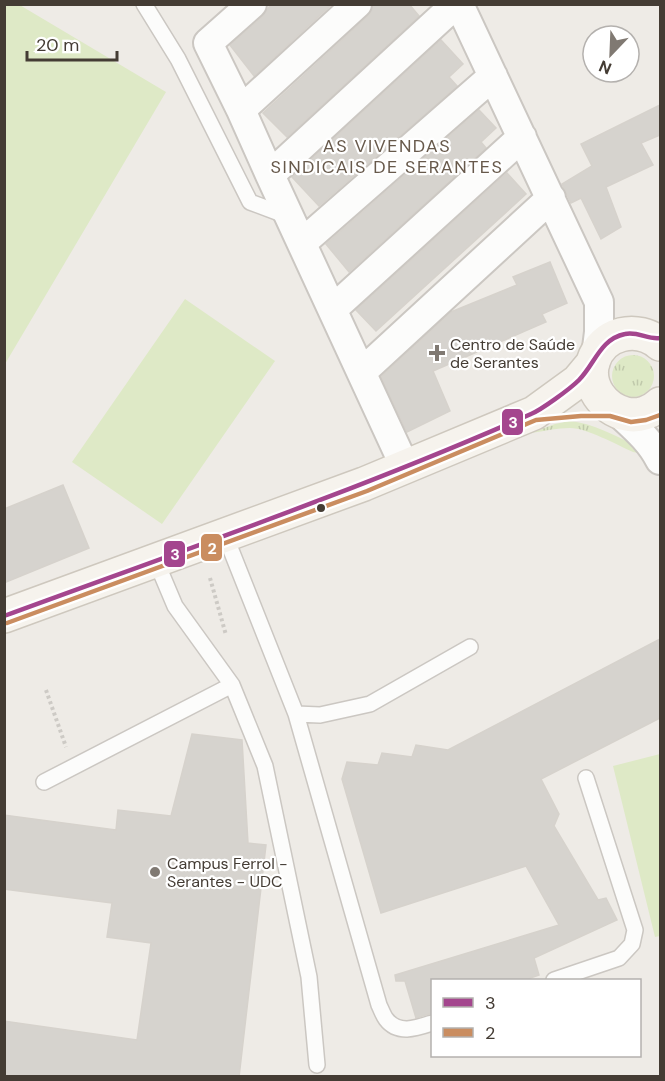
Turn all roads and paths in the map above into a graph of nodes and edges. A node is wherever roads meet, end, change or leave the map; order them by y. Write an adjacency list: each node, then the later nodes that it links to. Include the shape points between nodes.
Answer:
1 (144, 4): 10 (lane, via 178,59 250,202)
2 (252, 4): 6 (street, via 208,43)
3 (357, 4): 6 (street)
4 (458, 4): 5 (street); 8 (street)
5 (493, 76): 7 (street); 11 (street)
6 (241, 110): 8 (street)
7 (522, 137): 9 (street); 13 (street)
8 (270, 175): 10 (street)
9 (551, 198): 12 (street); 16 (street)
10 (290, 217): 11 (street)
11 (302, 243): 13 (street)
12 (599, 302): 14 (street, via 621,321); 15 (street, via 600,332)
13 (333, 309): 16 (street)
14 (654, 339): 15 (main road, via 627,333 614,337)
15 (594, 359): 18 (main road, via 592,382 597,395); 19 (main road, via 578,381)
16 (362, 372): 21 (street)
17 (660, 404): 18 (main road, via 644,413)
18 (615, 411): 19 (main road); 20 (street, via 642,434)
19 (534, 412): 21 (main road)
20 (660, 460)
21 (405, 467): 22 (main road)
22 (225, 535): 23 (main road); 28 (lane)
23 (156, 561): 24 (main road); 26 (lane, via 175,606)
24 (4, 616)
25 (470, 647): 28 (lane, via 370,704 321,715)
26 (232, 685): 29 (lane); 34 (lane, via 265,765 309,977)
27 (46, 690): 29 (path)
28 (296, 714): 33 (lane, via 379,1005 386,1020 395,1027 411,1030)
29 (73, 767): 31 (lane)
30 (586, 778): 32 (lane, via 635,930 632,944 619,958)
31 (45, 782)
32 (560, 979)
33 (431, 1023)
34 (317, 1065)

